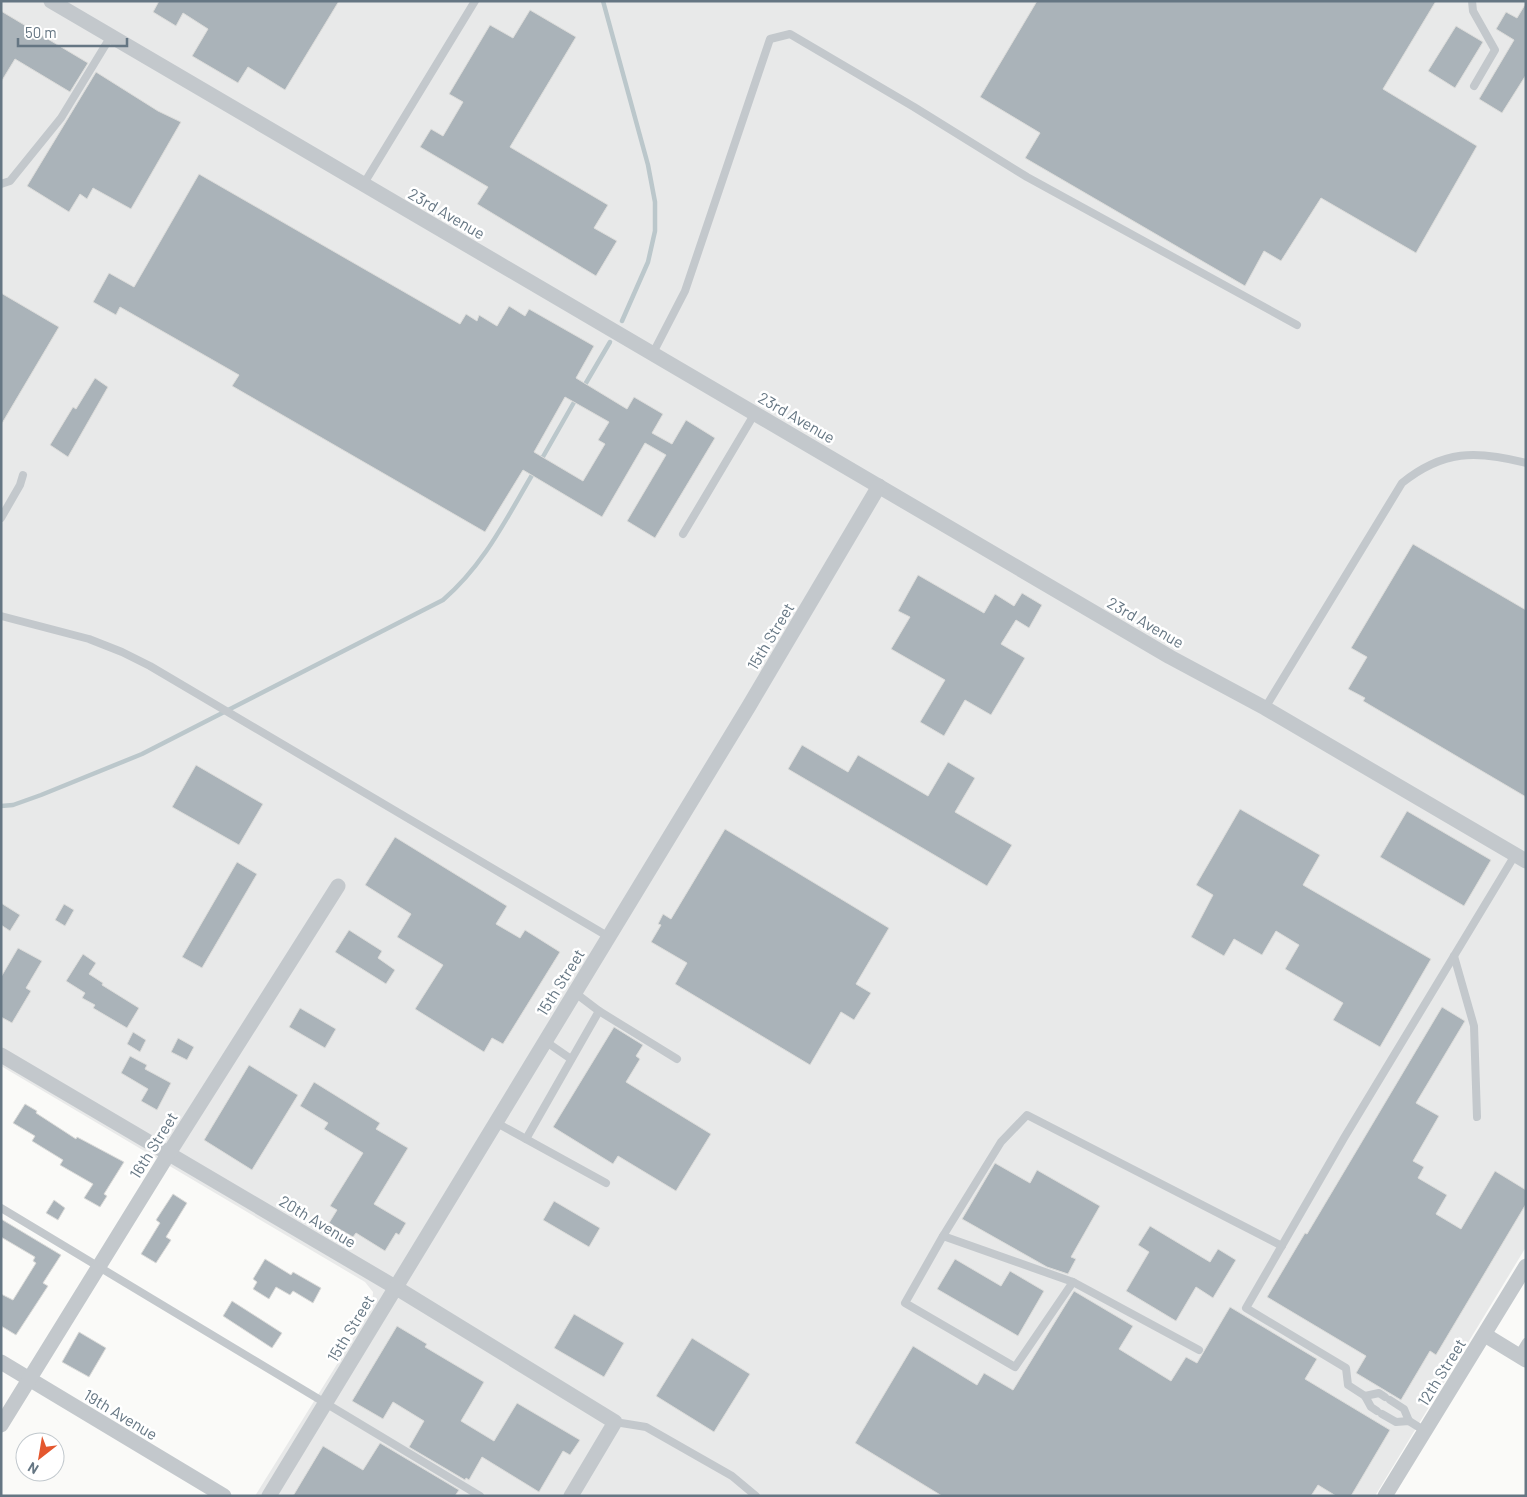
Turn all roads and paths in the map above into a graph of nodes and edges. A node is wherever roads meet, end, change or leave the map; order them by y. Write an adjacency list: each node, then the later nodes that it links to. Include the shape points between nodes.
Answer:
1 (51, 1): 4 (street, 23rd Avenue)
2 (475, 1): 7 (lane)
3 (1472, 1): 5 (lane, via 1473,11 1495,50)
4 (110, 36): 6 (lane, via 61,118 10,181); 7 (street, 23rd Avenue)
5 (1474, 86)
6 (1, 184)
7 (363, 186): 9 (street, 23rd Avenue)
8 (1297, 325): 9 (lane, via 1027,177 790,34 770,40 685,291)
9 (653, 353): 10 (street, 23rd Avenue)
10 (754, 412): 13 (street, 23rd Avenue); 15 (lane)
11 (1526, 463): 17 (lane, via 1487,455 1450,456 1430,464 1402,484)
12 (22, 475): 14 (lane, via 20,485)
13 (879, 486): 17 (street, 23rd Avenue, via 1170,657); 20 (street, 15th Street)
14 (1, 518)
15 (683, 534)
16 (1, 616): 20 (lane, via 105,645 150,666)
17 (1265, 708): 18 (street, 23rd Avenue)
18 (1520, 858): 21 (lane)
19 (338, 886): 31 (street, 16th Street)
20 (609, 937): 22 (street, 15th Street)
21 (1454, 956): 28 (lane, via 1474,1026); 35 (lane)
22 (574, 992): 23 (lane); 24 (street, 15th Street)
23 (599, 1012): 26 (lane); 27 (lane)
24 (545, 1040): 26 (lane); 29 (street, 15th Street)
25 (1, 1055): 31 (street, 20th Avenue)
26 (571, 1059): 30 (lane)
27 (677, 1059)
28 (1477, 1117)
29 (495, 1122): 30 (lane); 39 (street, 15th Street)
30 (526, 1139): 32 (lane)
31 (169, 1153): 36 (street, 16th Street); 39 (street, 20th Avenue)
32 (606, 1183)
33 (1, 1208): 36 (lane)
34 (943, 1236): 35 (lane, via 1001,1142 1027,1115); 38 (lane); 38 (lane, via 905,1303 1014,1367)
35 (1282, 1246): 45 (lane, via 1246,1308 1346,1368 1348,1385)
36 (99, 1266): 44 (street, 16th Street); 46 (lane)
37 (1526, 1266): 40 (street, 12th Street)
38 (1073, 1282): 41 (lane)
39 (395, 1287): 46 (street, 15th Street); 48 (street, 20th Avenue)
40 (1485, 1335): 42 (street); 50 (street, 12th Street)
41 (1199, 1350)
42 (1523, 1352)
43 (1, 1362): 44 (street, 19th Avenue)
44 (31, 1380): 49 (street, 16th Street); 51 (street, 19th Avenue)
45 (1366, 1396): 47 (lane, via 1371,1407 1396,1422); 47 (lane, via 1379,1393 1404,1409)
46 (324, 1404): 52 (street, 15th Street); 53 (lane)
47 (1409, 1421): 50 (lane)
48 (615, 1422): 54 (street); 55 (lane, via 646,1427 732,1476)
49 (1, 1425)
50 (1426, 1431): 56 (street, 12th Street)
51 (224, 1496)
52 (269, 1496)
53 (480, 1496)
54 (571, 1496)
55 (756, 1496)
56 (1385, 1496)

